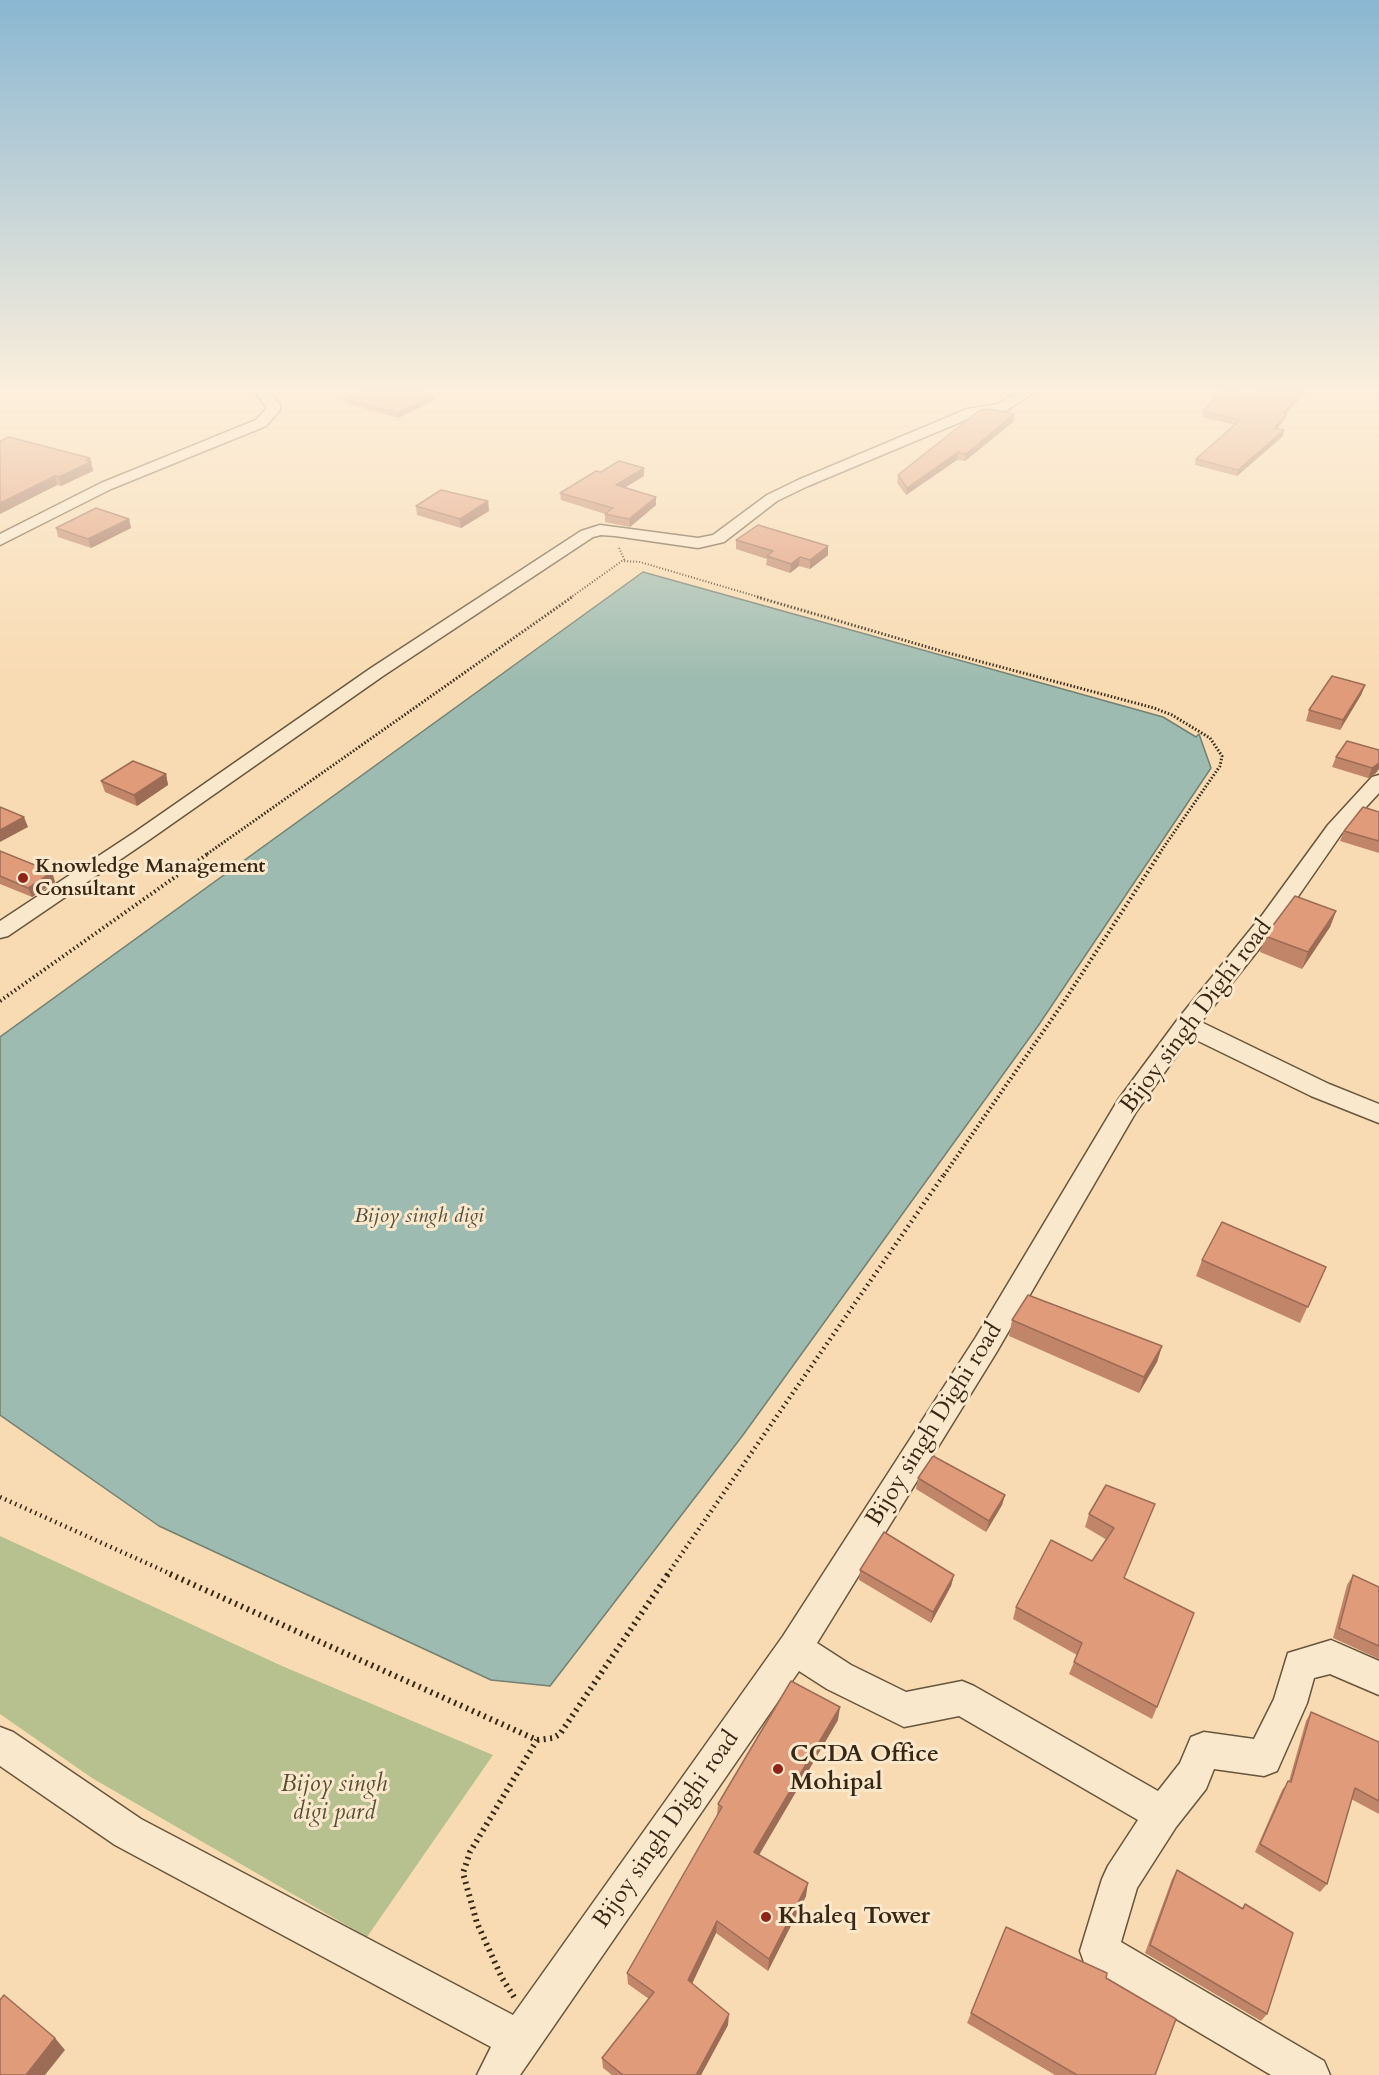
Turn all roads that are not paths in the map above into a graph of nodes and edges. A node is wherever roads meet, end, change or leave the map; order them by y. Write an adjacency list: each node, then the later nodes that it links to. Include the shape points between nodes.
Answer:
1 (100, 489): 3 (street)
2 (791, 489): 5 (street, via 772,498 718,539 698,543 615,531 586,534)
3 (0, 540)
4 (1379, 781): 6 (street, Bijoy singh Dighi road, via 1335,829 1271,919)
5 (0, 931)
6 (1186, 1025): 7 (street); 8 (street, Bijoy singh Dighi road, via 1127,1106 986,1345)
7 (1379, 1114)
8 (795, 1648): 11 (street, via 839,1677 904,1710 962,1698); 12 (street, Bijoy singh Dighi road)
9 (1379, 1678): 11 (street, via 1331,1657 1300,1665 1290,1703 1264,1758 1204,1750 1193,1776)
10 (0, 1745): 12 (street, via 128,1832)
11 (1163, 1814): 14 (street, via 1121,1879 1099,1951)
12 (525, 2032): 13 (street, Bijoy singh Dighi road)
13 (497, 2075)
14 (1310, 2075)

